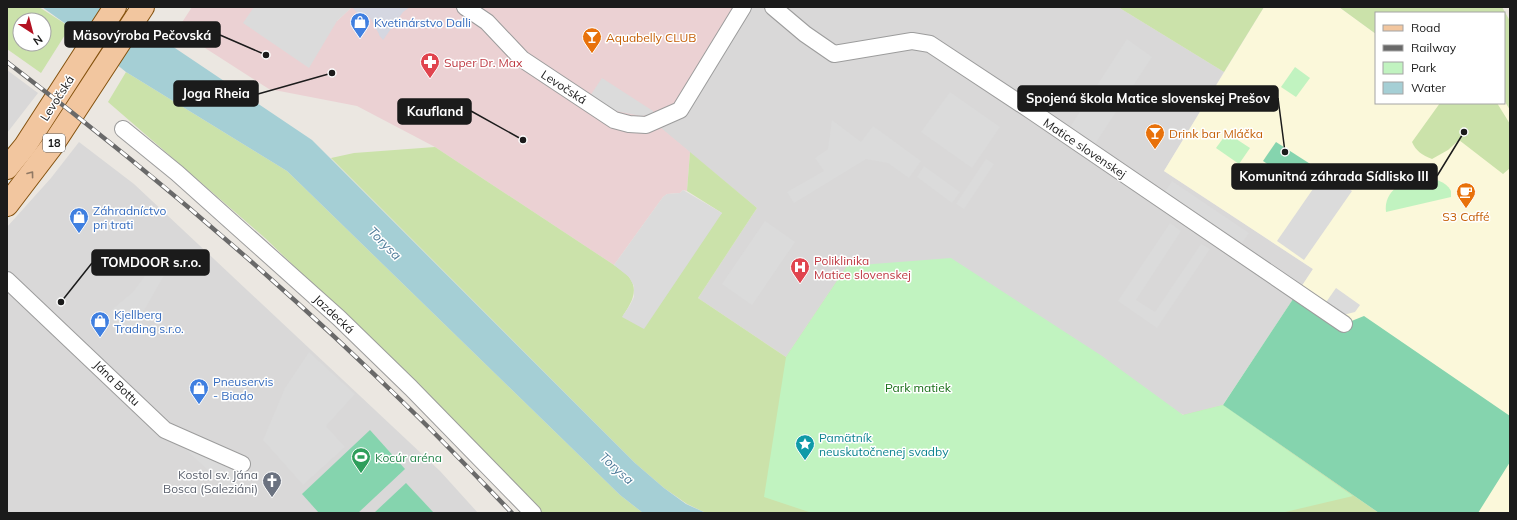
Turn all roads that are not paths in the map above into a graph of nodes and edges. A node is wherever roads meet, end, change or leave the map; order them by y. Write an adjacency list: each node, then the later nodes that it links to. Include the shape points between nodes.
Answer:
1 (115, 7): 7 (main road, Levočská / 18, via 78,67 25,146)
2 (143, 7): 8 (main road, Levočská / 18, one-way to 2, via 52,146)
3 (465, 7): 4 (street, Levočská, via 487,22 522,59 614,120 646,125 680,110)
4 (743, 7)
5 (773, 7): 10 (street, Matice slovenskej, via 834,54 912,41 930,44)
6 (123, 129): 12 (street, Jazdecká, via 339,318)
7 (7, 168)
8 (7, 205)
9 (7, 280): 11 (street, Jána Bottu, via 165,430)
10 (1344, 324)
11 (242, 464)
12 (533, 513)

